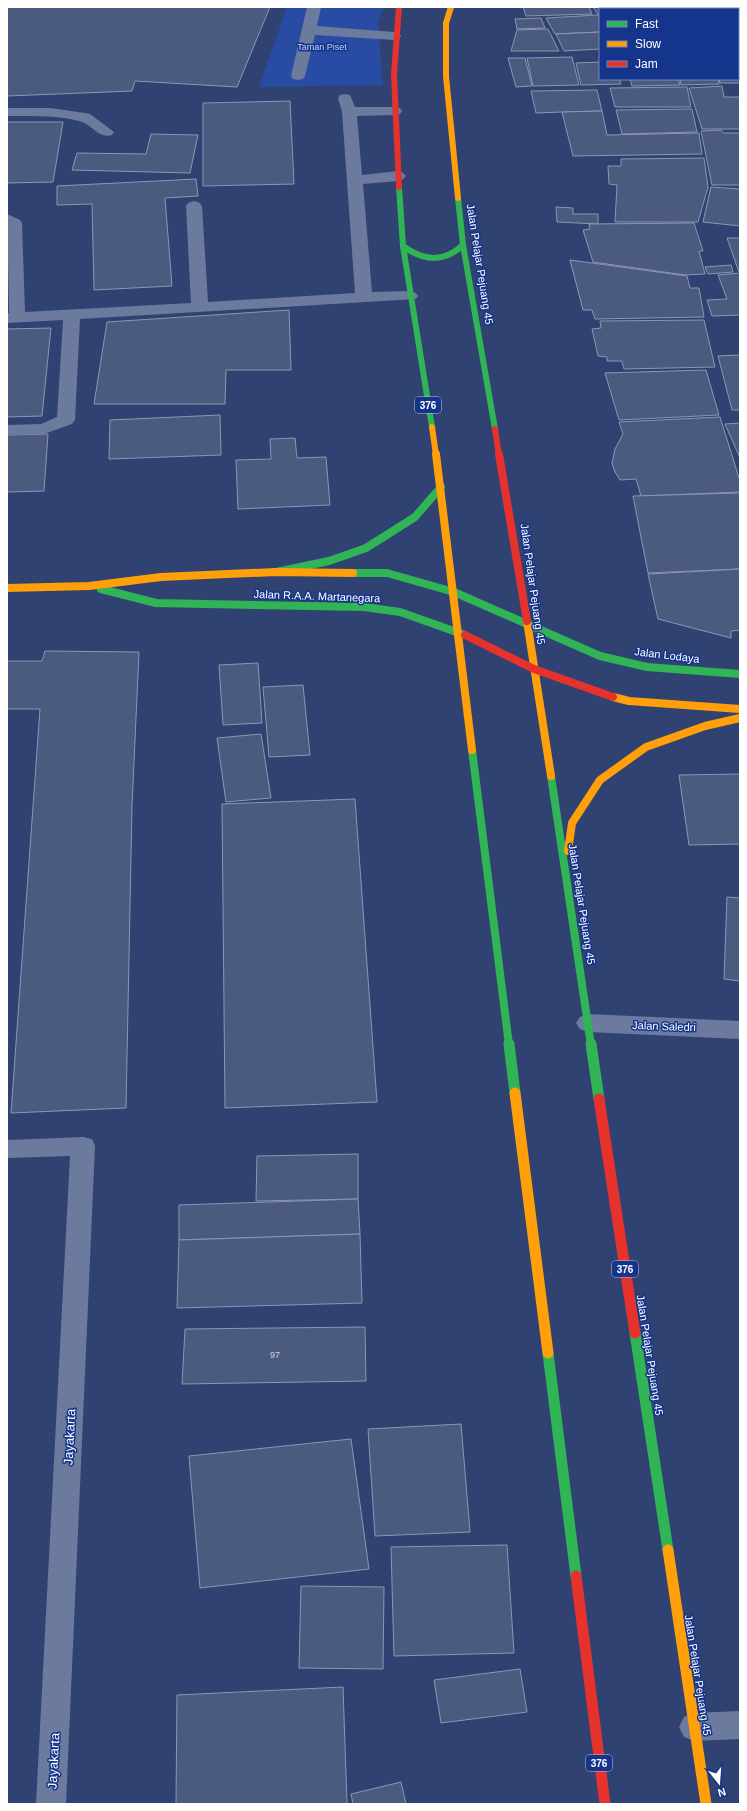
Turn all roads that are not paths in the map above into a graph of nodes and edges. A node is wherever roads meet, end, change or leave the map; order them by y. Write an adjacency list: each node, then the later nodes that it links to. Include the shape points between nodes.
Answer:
1 (314, 7): 4 (street)
2 (399, 7): 5 (main road, 376)
3 (450, 7): 14 (main road, Jalan Pelajar Pejuang 45 / 376, via 446,23 446,76)
4 (310, 30): 5 (street); 6 (street)
5 (394, 36): 7 (main road, 376)
6 (298, 76)
7 (395, 111): 10 (main road, 376); 11 (street, via 347,105)
8 (7, 112): 9 (street, via 50,112 85,117)
9 (107, 132)
10 (398, 176): 11 (street); 15 (main road, 376)
11 (355, 180): 17 (street)
12 (194, 206): 18 (street)
13 (7, 219): 20 (street, via 14,223)
14 (463, 245): 15 (main road, via 459,252 435,259 421,258 409,253); 27 (main road, Jalan Pelajar Pejuang 45 / 376, via 516,547)
15 (403, 246): 16 (main road, 376)
16 (410, 296): 17 (street); 22 (main road, 376)
17 (364, 298): 18 (street)
18 (200, 307): 19 (street)
19 (72, 315): 20 (street); 21 (street, via 66,420 44,429)
20 (12, 318)
21 (7, 430)
22 (441, 487): 23 (main road, via 415,517 366,548 329,561); 26 (main road, 376)
23 (276, 572): 24 (main road, Jalan R.A.A. Martanegara, via 161,577); 26 (main road, Jalan R.A.A. Martanegara, via 387,573)
24 (89, 586): 25 (main road, Jalan R.A.A. Martanegara); 28 (main road, Jalan R.A.A. Martanegara, via 156,603 364,607 400,612)
25 (7, 588)
26 (454, 592): 27 (main road, Jalan R.A.A. Martanegara); 28 (main road, 376)
27 (527, 626): 29 (main road, Jalan Pelajar Pejuang 45 / 376); 30 (main road, Jalan Lodaya, via 600,656 647,667)
28 (458, 632): 29 (main road, Jalan R.A.A. Martanegara); 40 (main road, 376)
29 (534, 669): 31 (main road, via 629,701); 33 (main road, Jalan Pelajar Pejuang 45 / 376)
30 (740, 674)
31 (740, 709)
32 (740, 718): 33 (main road, via 704,726 646,746 600,780 572,823)
33 (565, 872): 34 (main road, Jalan Pelajar Pejuang 45 / 376)
34 (588, 1023): 35 (street, Jalan Saledri); 38 (main road, Jalan Pelajar Pejuang 45 / 376)
35 (740, 1030)
36 (7, 1149): 39 (street, Jayakarta, via 83,1146)
37 (740, 1725): 38 (street)
38 (694, 1727): 41 (main road, Jalan Pelajar Pejuang 45 / 376)
39 (51, 1804)
40 (604, 1804)
41 (706, 1804)

